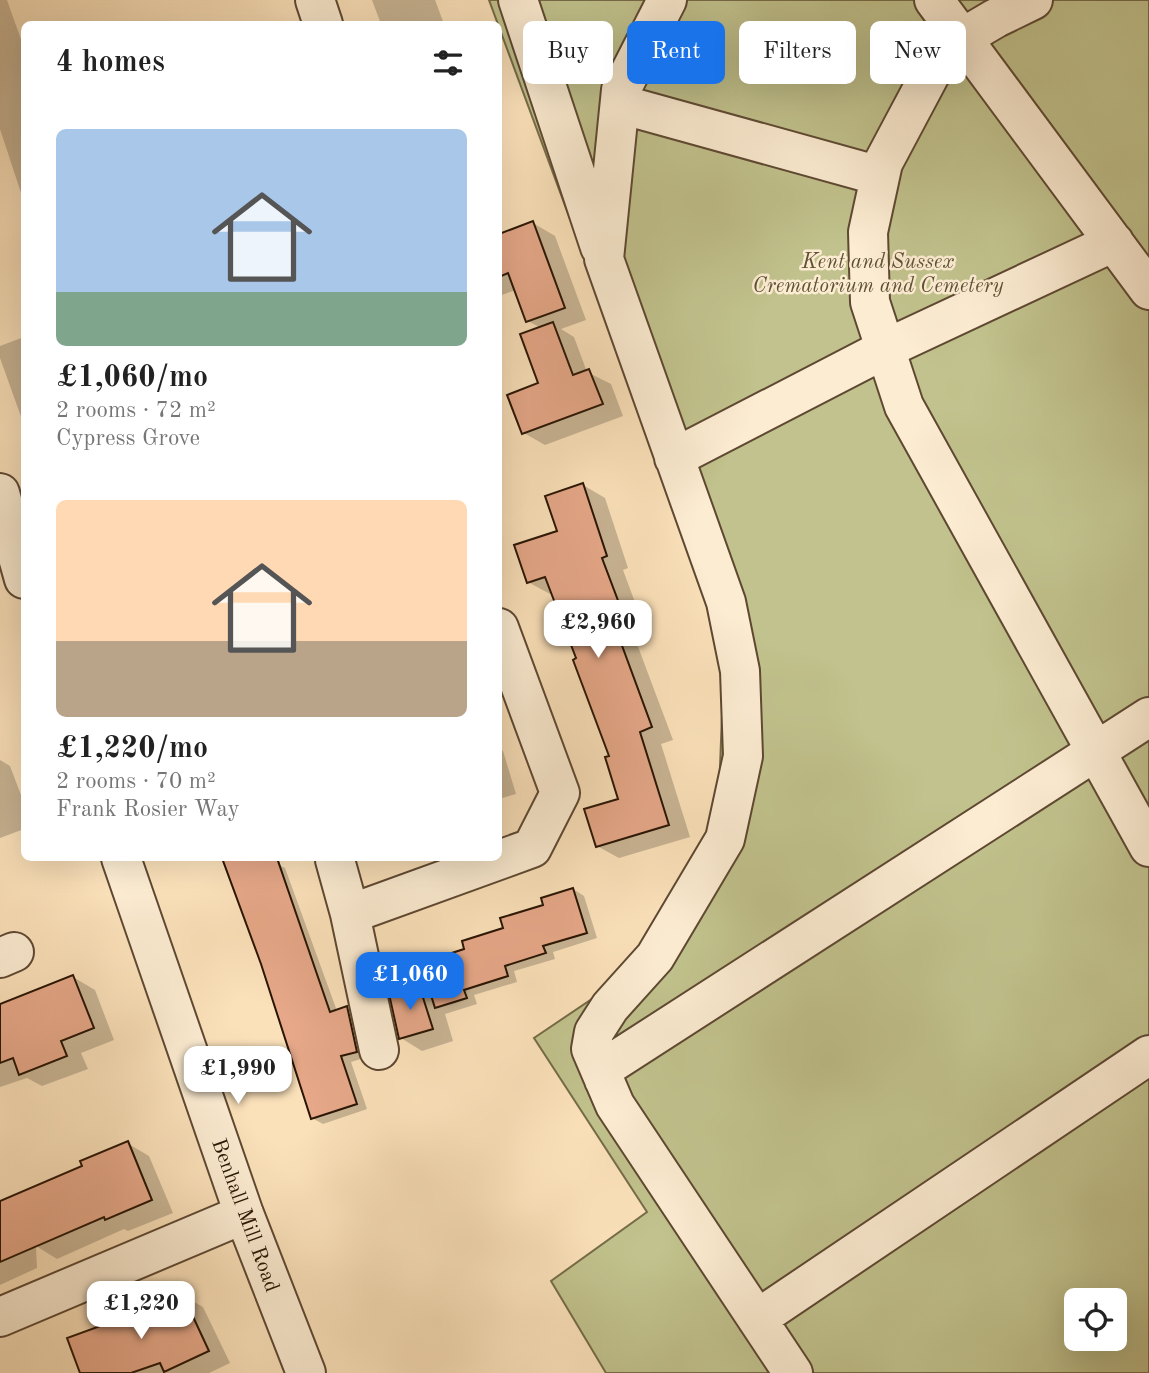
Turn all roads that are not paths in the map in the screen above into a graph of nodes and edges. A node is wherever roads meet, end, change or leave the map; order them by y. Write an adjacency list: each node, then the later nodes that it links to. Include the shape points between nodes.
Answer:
1 (315, 0): 6 (street)
2 (518, 0): 14 (street)
3 (667, 0): 11 (street, via 621,90)
4 (934, 0): 7 (street)
5 (1033, 0): 8 (street)
6 (322, 21)
7 (949, 21)
8 (966, 36)
9 (966, 43): 13 (street)
10 (925, 84): 12 (street)
11 (620, 104): 12 (street); 14 (street)
12 (880, 176): 16 (street, via 868,232 870,302)
13 (1114, 242): 15 (street); 16 (street)
14 (604, 259): 17 (street)
15 (1149, 290)
16 (885, 349): 17 (street); 22 (street, via 904,406)
17 (674, 458): 31 (street, via 726,603 740,671 743,756 725,839 655,957 594,1032 591,1049)
18 (2, 507): 19 (street)
19 (21, 569)
20 (502, 636): 24 (street, via 560,793 533,848)
21 (1149, 717): 22 (street)
22 (1096, 752): 23 (street); 31 (street, via 604,1068)
23 (1149, 847)
24 (502, 859)
25 (122, 861): 32 (street, Benhall Mill Road)
26 (335, 861): 28 (street)
27 (497, 861): 28 (street)
28 (350, 914): 29 (street)
29 (379, 1050)
30 (1149, 1055): 34 (street)
31 (604, 1080): 34 (street, via 615,1105)
32 (244, 1214): 33 (street); 35 (street, Benhall Mill Road)
33 (0, 1317)
34 (757, 1319): 36 (street)
35 (306, 1373)
36 (793, 1373)

